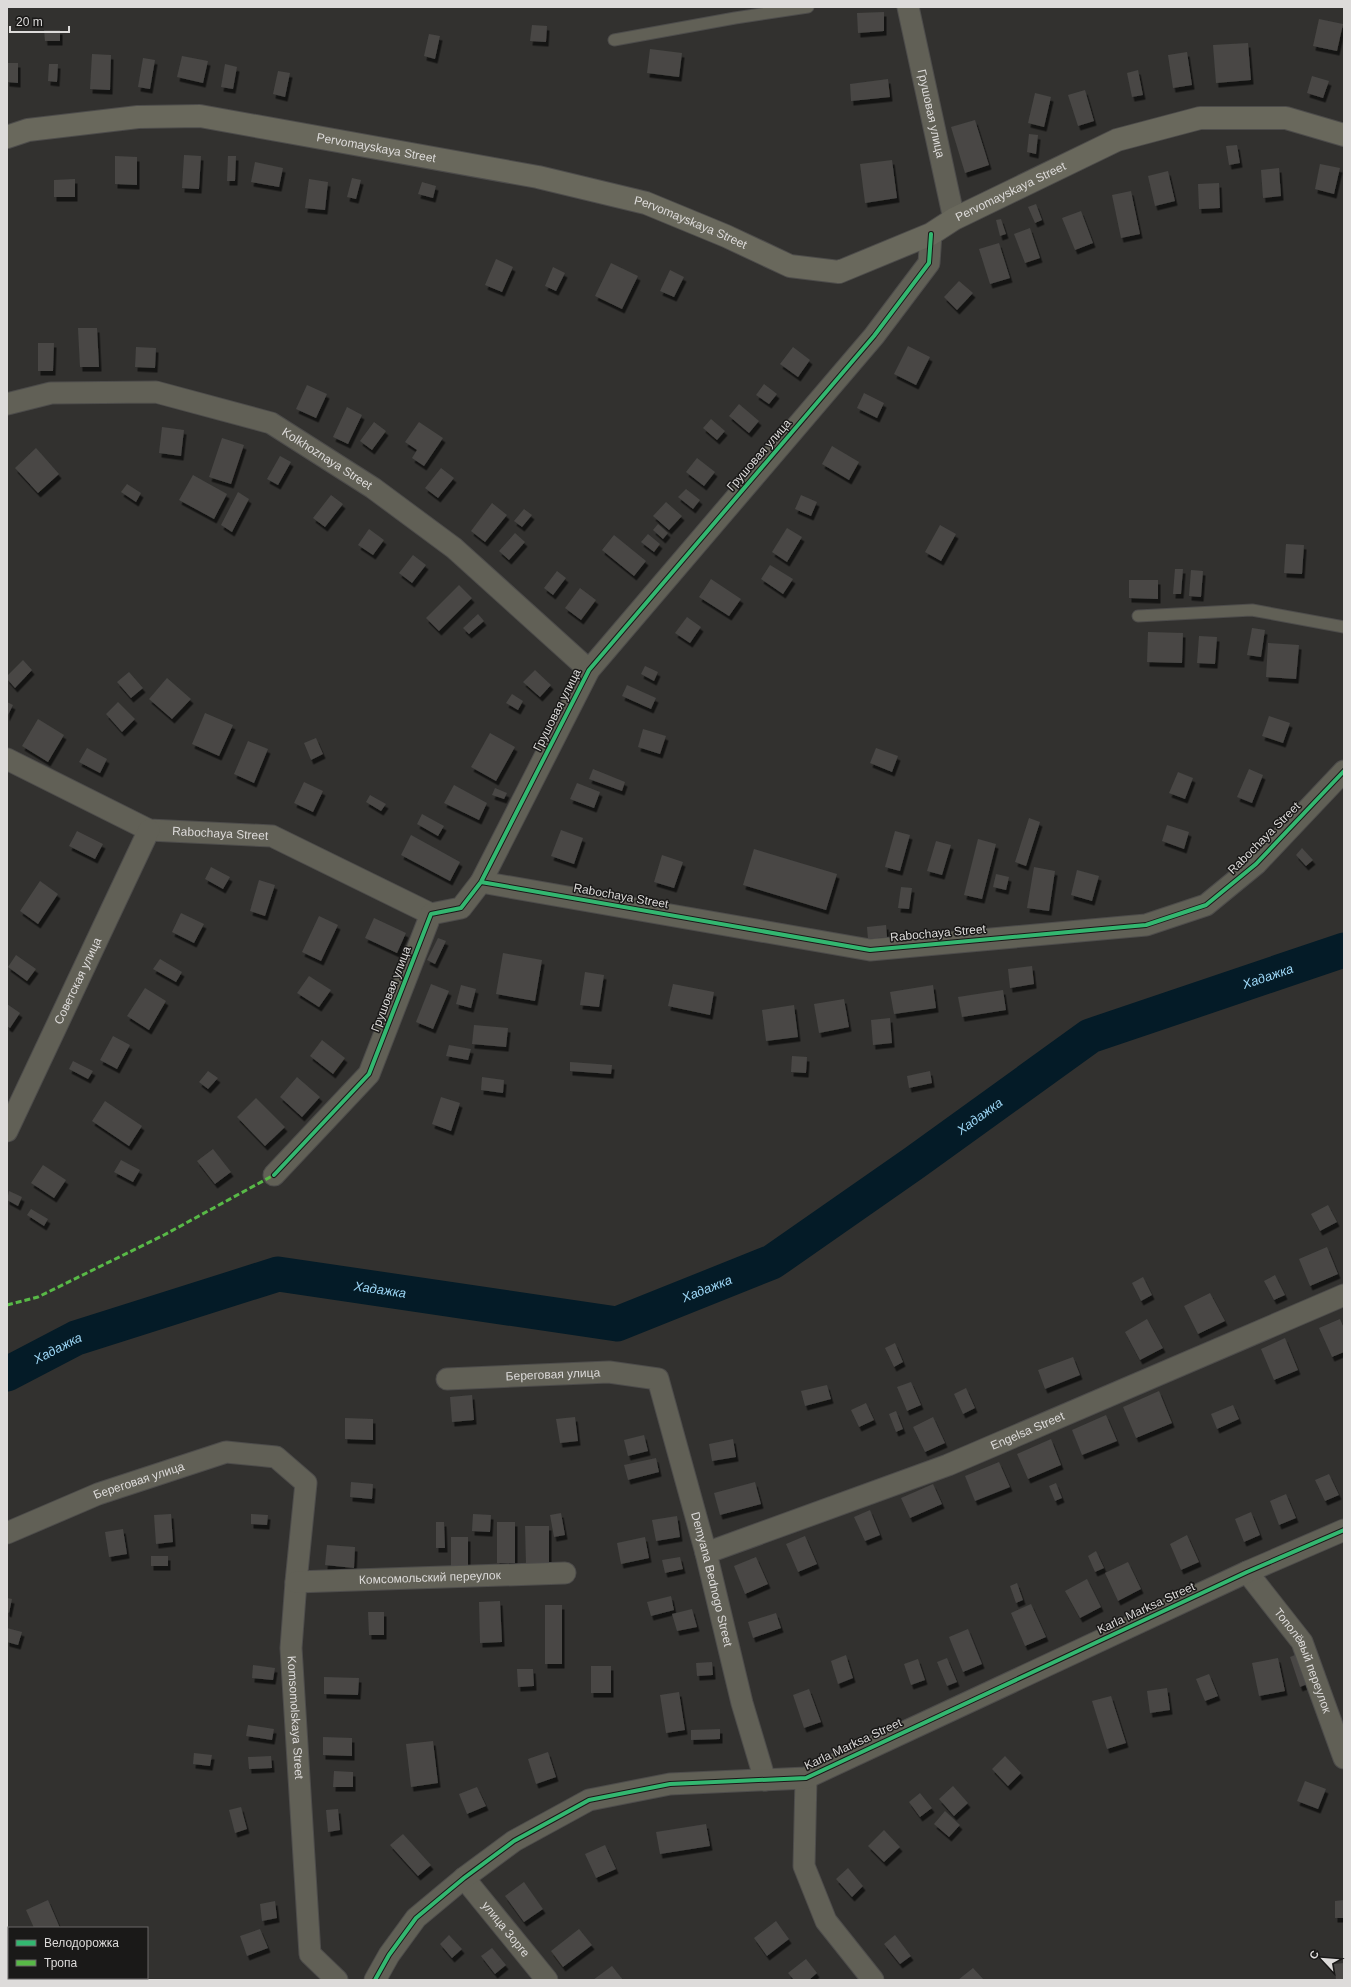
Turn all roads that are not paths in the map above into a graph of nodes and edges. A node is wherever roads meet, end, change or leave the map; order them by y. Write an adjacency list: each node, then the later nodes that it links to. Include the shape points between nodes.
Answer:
1 (808, 7): 3 (lane)
2 (908, 7): 6 (street, Грушовая улица)
3 (614, 40)
4 (1344, 135): 6 (main road, Pervomayskaya Street, via 1286,118 1200,118 1117,140)
5 (7, 137): 7 (main road, Pervomayskaya Street, via 28,130 138,117 200,116 538,177 646,203 790,266 839,272)
6 (954, 220): 7 (main road, Pervomayskaya Street)
7 (931, 234): 11 (street, Грушовая улица, via 929,263 874,336)
8 (7, 404): 11 (street, Kolkhoznaya Street, via 51,393 156,392 271,423 373,488 454,548)
9 (1138, 616): 10 (lane, via 1252,610)
10 (1344, 627)
11 (588, 670): 15 (street, Грушовая улица)
12 (7, 759): 14 (street, Rabochaya Street)
13 (1344, 771): 15 (street, Rabochaya Street, via 1256,864 1206,905 1146,925 870,950)
14 (149, 830): 16 (street, Rabochaya Street, via 272,836); 17 (street, Советская улица)
15 (481, 882): 16 (street, Грушовая улица, via 462,908)
16 (431, 914): 18 (street, Грушовая улица, via 369,1074)
17 (7, 1131)
18 (274, 1175)
19 (1344, 1295): 25 (street, Engelsa Street, via 948,1465)
20 (447, 1379): 21 (street, Береговая улица, via 609,1372)
21 (658, 1379): 25 (street, Demyana Bednogo Street)
22 (276, 1457): 24 (street, Береговая улица, via 226,1452 98,1494); 28 (street, Komsomolskaya Street, via 306,1483)
23 (1344, 1530): 26 (street, Karla Marksa Street)
24 (7, 1533)
25 (706, 1553): 31 (street, Demyana Bednogo Street, via 742,1703)
26 (1246, 1572): 29 (street, Тополёвый переулок, via 1302,1642); 30 (street, Karla Marksa Street)
27 (565, 1573): 28 (street, Комсомольский переулок)
28 (296, 1582): 33 (street, Komsomolskaya Street, via 291,1648 310,1954)
29 (1344, 1758)
30 (806, 1778): 31 (street, Karla Marksa Street); 36 (street, via 804,1866 826,1921)
31 (765, 1780): 32 (street, Karla Marksa Street, via 670,1784 589,1800 514,1841)
32 (464, 1878): 34 (street, Karla Marksa Street, via 416,1918 389,1954); 35 (street, улица Зорге)
33 (337, 1980)
34 (375, 1980)
35 (547, 1980)
36 (873, 1980)

